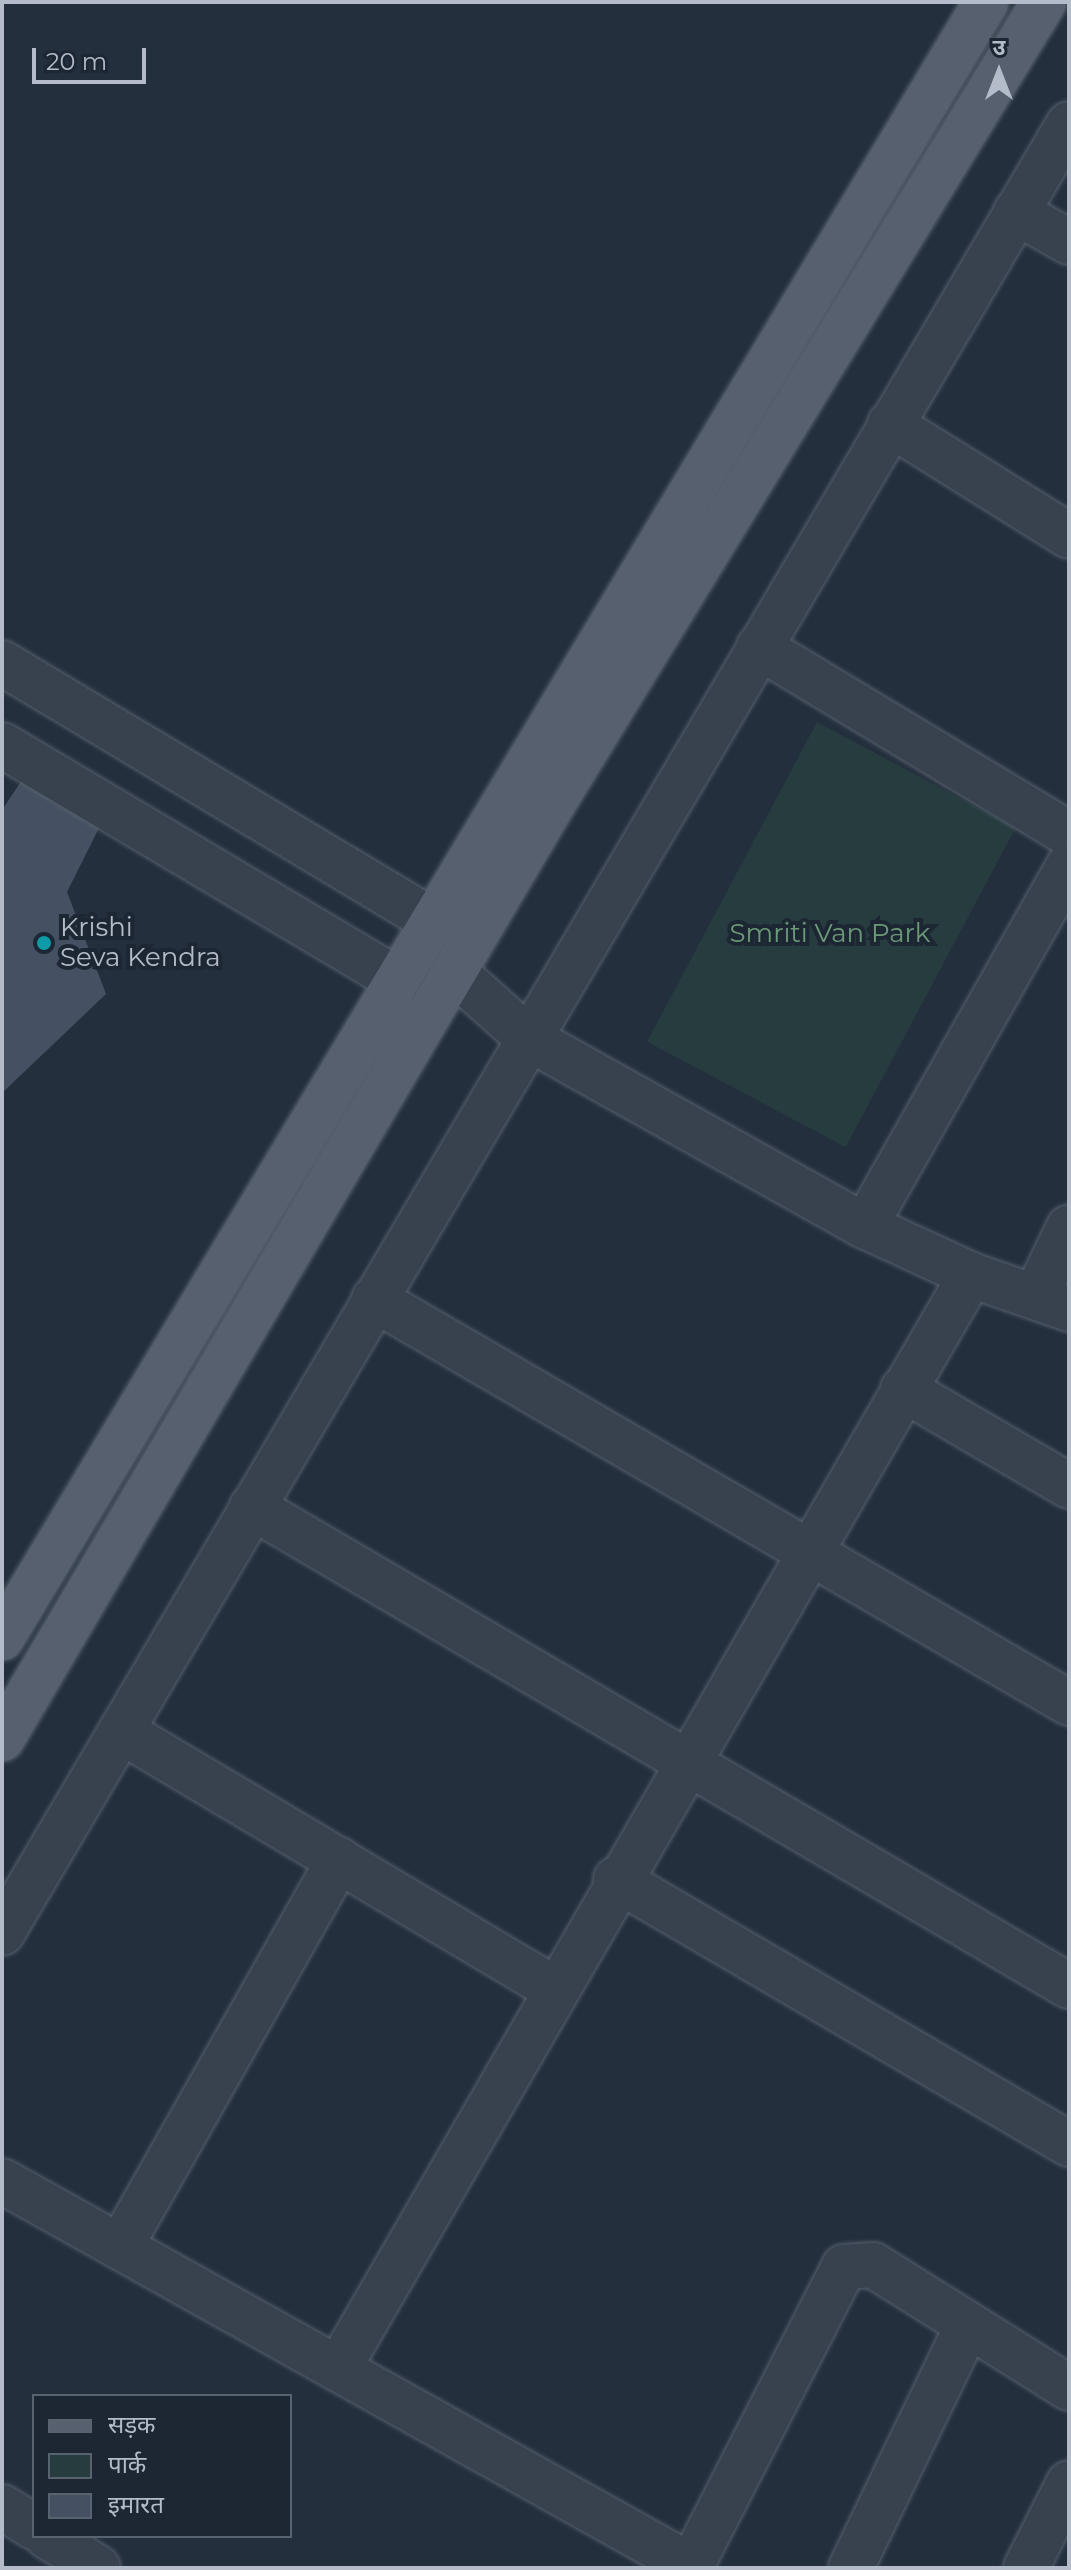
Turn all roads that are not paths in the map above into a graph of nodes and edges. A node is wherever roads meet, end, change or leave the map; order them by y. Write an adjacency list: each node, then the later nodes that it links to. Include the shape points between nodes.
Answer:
1 (986, 2): 13 (main road)
2 (1044, 2): 14 (main road)
3 (1069, 124): 4 (street)
4 (1016, 212): 5 (street); 6 (street)
5 (1069, 242)
6 (890, 424): 7 (street); 8 (street)
7 (1069, 536)
8 (759, 647): 11 (street); 16 (street)
9 (2, 663): 13 (street)
10 (2, 745): 15 (street)
11 (1069, 834)
12 (1069, 865): 17 (street)
13 (431, 920): 14 (street); 15 (main road)
14 (454, 972): 15 (street); 16 (street); 29 (main road)
15 (396, 979): 26 (main road)
16 (528, 1038): 17 (street); 20 (street)
17 (865, 1226): 19 (street)
18 (1069, 1227): 21 (street)
19 (971, 1275): 21 (street); 22 (street)
20 (374, 1299): 24 (street); 25 (street)
21 (1052, 1302)
22 (903, 1389): 23 (street); 25 (street)
23 (1069, 1486)
24 (252, 1507): 28 (street); 30 (street)
25 (807, 1551): 27 (street); 30 (street)
26 (2, 1638)
27 (1069, 1703)
28 (121, 1731): 31 (street); 33 (street)
29 (2, 1739)
30 (685, 1760): 32 (street); 34 (street)
31 (339, 1860): 35 (street); 38 (street)
32 (616, 1879): 35 (street); 36 (street)
33 (2, 1933)
34 (1069, 1986)
35 (553, 1988): 40 (street)
36 (1069, 2144)
37 (2, 2181): 38 (street)
38 (120, 2247): 40 (street)
39 (968, 2325): 41 (street); 44 (street, via 873,2265 844,2267); 46 (street)
40 (338, 2369): 44 (street)
41 (1069, 2388)
42 (1069, 2483): 47 (street)
43 (44, 2538): 45 (street)
44 (690, 2567)
45 (98, 2568)
46 (851, 2568)
47 (1026, 2568)

